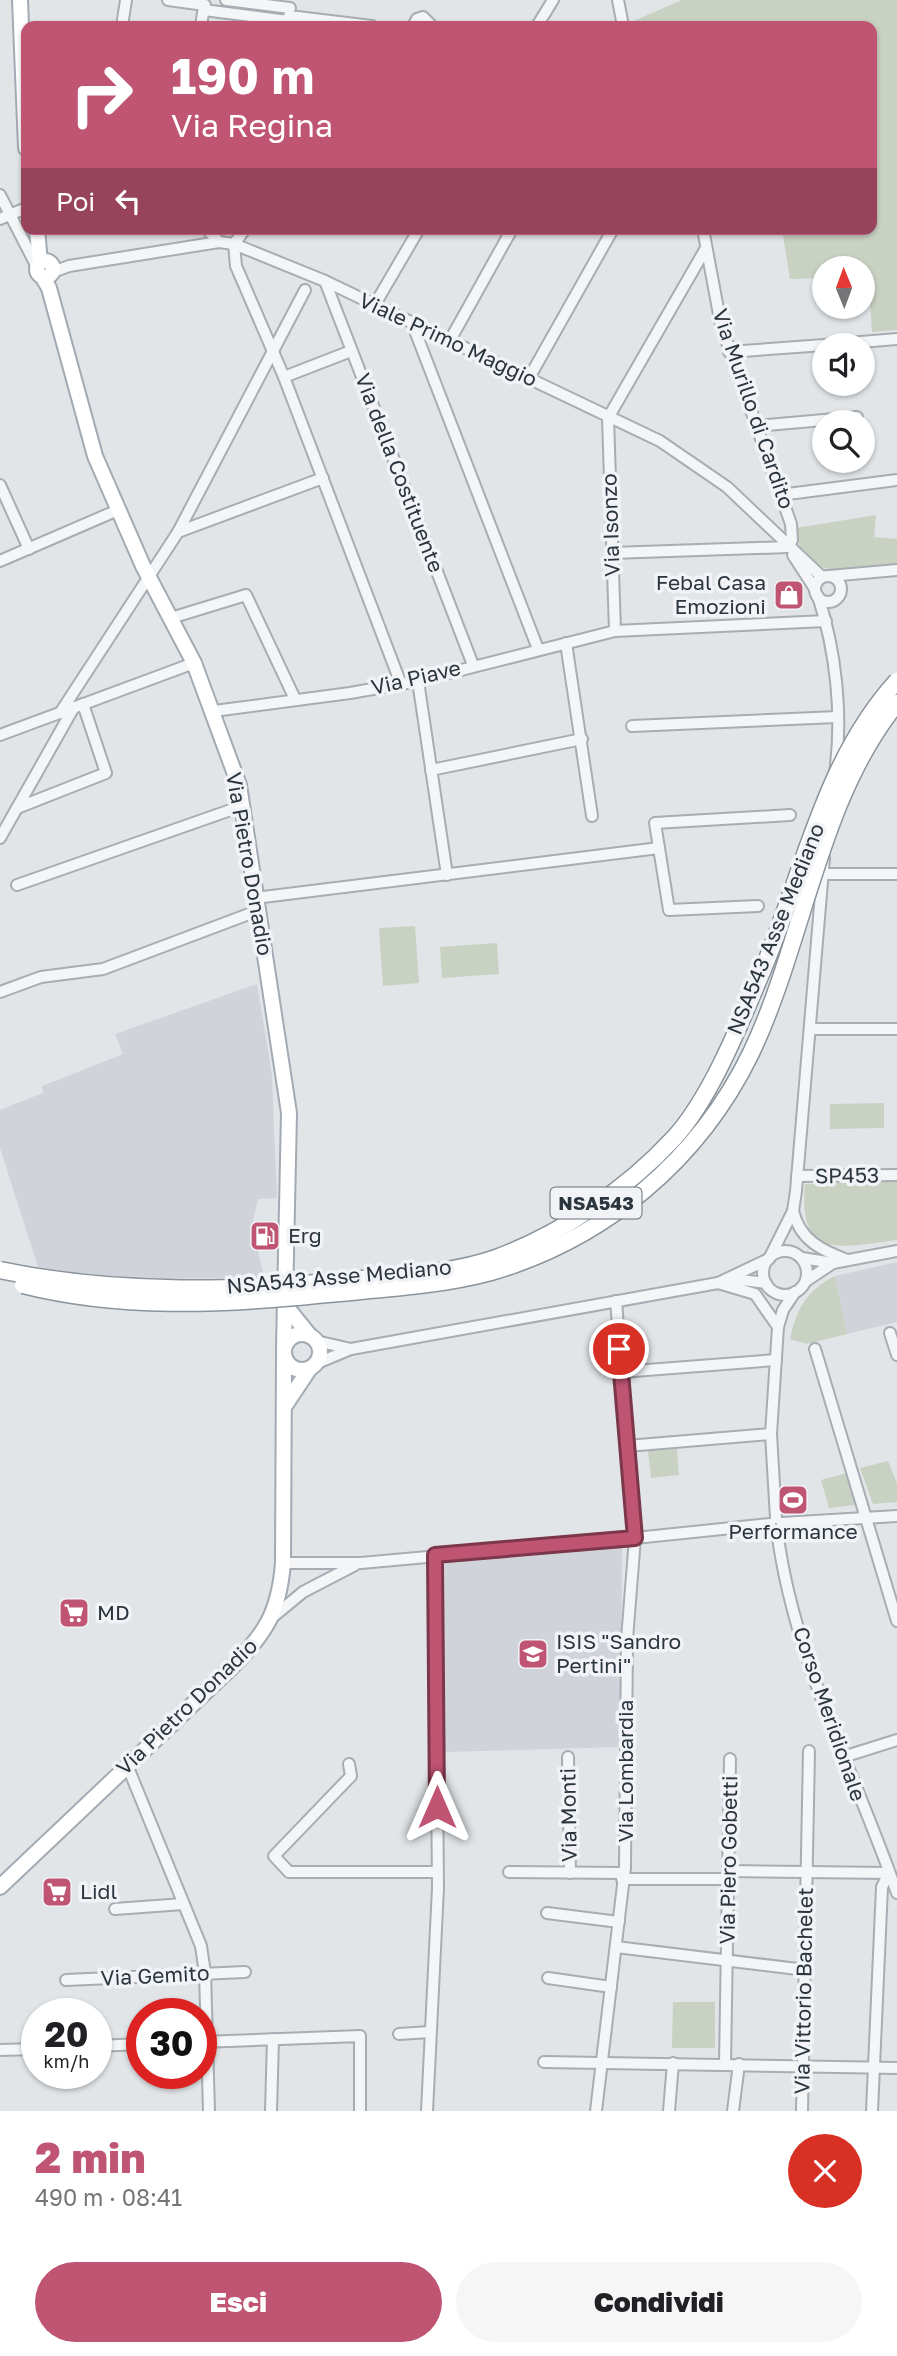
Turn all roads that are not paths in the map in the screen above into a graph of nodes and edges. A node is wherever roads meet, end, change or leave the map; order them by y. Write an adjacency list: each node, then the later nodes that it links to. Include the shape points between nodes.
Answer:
1 (20, 0): 13 (main road)
2 (126, 0): 9 (street)
3 (168, 0): 7 (street)
4 (226, 0): 8 (street)
5 (552, 0): 11 (street)
6 (618, 0): 12 (street)
7 (205, 5): 8 (street)
8 (289, 14): 10 (street)
9 (123, 21)
10 (334, 21)
11 (540, 21)
12 (622, 21)
13 (21, 23)
14 (0, 195): 16 (street)
15 (21, 210): 16 (street)
16 (11, 215): 17 (street); 18 (street)
17 (0, 219)
18 (21, 230)
19 (24, 235): 30 (street)
20 (38, 235): 30 (main road, Via Pietro Donadio)
21 (213, 235): 27 (street)
22 (240, 235): 28 (street)
23 (415, 235): 33 (street)
24 (509, 235): 36 (street)
25 (610, 235): 43 (street)
26 (704, 235): 29 (street, Via Murillo di Cardito)
27 (219, 242): 28 (street, Viale Primo Maggio); 30 (street, Viale Primo Maggio)
28 (234, 244): 31 (street, Viale Primo Maggio); 39 (street, via 236,265)
29 (706, 248): 41 (street, Via Murillo di Cardito); 44 (street)
30 (47, 270): 51 (main road, Via Pietro Donadio, via 95,456)
31 (325, 281): 33 (street, Viale Primo Maggio); 40 (street, Via della Costituente)
32 (305, 290): 39 (street)
33 (374, 306): 34 (street, Viale Primo Maggio)
34 (412, 323): 36 (street, Viale Primo Maggio); 66 (street)
35 (897, 340): 37 (street)
36 (449, 342): 43 (street, Viale Primo Maggio)
37 (875, 342)
38 (812, 346): 41 (street)
39 (272, 351): 42 (street); 52 (street)
40 (351, 351): 42 (street); 68 (street, Via della Costituente)
41 (729, 352): 46 (street, Via Murillo di Cardito)
42 (284, 377): 47 (street)
43 (528, 378): 44 (street, Viale Primo Maggio)
44 (608, 418): 53 (street, Viale Primo Maggio, via 699,465); 55 (street, Via Isonzo)
45 (812, 421): 46 (street)
46 (757, 426): 50 (street, Via Murillo di Cardito)
47 (323, 478): 52 (street); 71 (street)
48 (897, 480): 50 (street)
49 (0, 485): 54 (street)
50 (780, 495): 53 (street, Via Murillo di Cardito, via 791,524)
51 (118, 510): 54 (street); 59 (main road, Via Pietro Donadio)
52 (178, 532): 59 (street)
53 (788, 547): 55 (street); 58 (street, Viale Primo Maggio); 61 (street, Viale Primo Maggio)
54 (29, 549): 56 (street)
55 (612, 553): 64 (street, Via Isonzo)
56 (0, 561)
57 (893, 570): 58 (street); 60 (street, via 864,576)
58 (826, 577): 60 (street, Viale Primo Maggio, via 837,579); 61 (street)
59 (149, 578): 62 (main road, Via Pietro Donadio); 76 (street)
60 (839, 592): 61 (street, via 829,601); 63 (street)
61 (816, 593): 63 (street)
62 (171, 618): 67 (main road, Via Pietro Donadio); 72 (street, via 246,595)
63 (826, 621): 64 (street, Via Piave); 77 (street)
64 (615, 631): 65 (street, Via Piave)
65 (566, 643): 66 (street, Via Piave); 80 (street)
66 (538, 649): 68 (street, Via Piave)
67 (194, 663): 74 (street); 75 (main road, Via Pietro Donadio)
68 (473, 665): 69 (street, Via Piave)
69 (418, 681): 71 (street, Via Piave); 81 (street)
70 (897, 681): 105 (highway, NSA543 Asse Mediano / NSA543, bridge, via 866,719 844,759 760,978 720,1067 675,1137 615,1191 552,1232 495,1258 438,1271 271,1288 153,1289 49,1280)
71 (401, 684): 72 (street, Via Piave)
72 (295, 699): 75 (street, Via Piave)
73 (897, 704): 106 (highway, NSA543 Asse Mediano / NSA543, bridge, via 848,783 781,980 732,1090 662,1175 603,1221 543,1253 488,1272 438,1283 269,1300 143,1302 55,1293)
74 (78, 706): 76 (street); 83 (street); 83 (street, via 106,773)
75 (214, 711): 82 (main road, Via Pietro Donadio)
76 (60, 713): 79 (street)
77 (836, 717): 78 (street); 88 (street, via 836,766)
78 (632, 726)
79 (0, 735)
80 (582, 739): 81 (street); 85 (street)
81 (430, 770): 90 (street)
82 (243, 806): 91 (street); 92 (main road, Via Pietro Donadio)
83 (17, 808): 86 (street)
84 (790, 815): 87 (street, via 655,823)
85 (592, 816)
86 (0, 838)
87 (659, 848): 90 (street); 93 (street, via 669,910)
88 (823, 874): 89 (street); 95 (street)
89 (897, 874)
90 (447, 876): 92 (street)
91 (17, 886)
92 (256, 904): 94 (street, via 103,969 41,977); 112 (main road, Via Pietro Donadio, via 289,1113)
93 (758, 906)
94 (0, 992)
95 (811, 1029): 96 (street); 98 (street)
96 (897, 1029)
97 (897, 1175): 98 (street, SP453)
98 (797, 1176): 99 (street)
99 (793, 1211): 102 (street); 103 (street, via 811,1243)
100 (897, 1251): 103 (street)
101 (802, 1258): 102 (street, via 785,1251); 104 (street); 107 (street)
102 (769, 1259): 108 (street); 109 (street, via 763,1272)
103 (849, 1260): 104 (street)
104 (833, 1263): 107 (street)
105 (0, 1270)
106 (0, 1279)
107 (806, 1280): 110 (street)
108 (723, 1281): 109 (street); 111 (street); 113 (street, via 755,1294)
109 (766, 1283): 110 (street, via 781,1294)
110 (795, 1293): 113 (street)
111 (616, 1301): 116 (street); 122 (street, Via Lombardia)
112 (285, 1305): 115 (main road); 118 (main road, Via Pietro Donadio)
113 (778, 1327): 120 (street, Corso Meridionale)
114 (890, 1333): 119 (street)
115 (313, 1339): 116 (street); 118 (main road, via 294,1335); 121 (main road, via 320,1353)
116 (351, 1349): 121 (street)
117 (815, 1349): 127 (street)
118 (284, 1352): 121 (main road, via 294,1368); 123 (main road, Via Pietro Donadio)
119 (897, 1355)
120 (776, 1360): 122 (street); 124 (street, Corso Meridionale)
121 (312, 1366): 123 (main road)
122 (621, 1372): 125 (street, Via Lombardia)
123 (283, 1408): 131 (main road, Via Pietro Donadio)
124 (771, 1434): 125 (street); 128 (street, Corso Meridionale)
125 (626, 1447): 129 (street, Via Lombardia)
126 (897, 1516): 127 (street)
127 (867, 1519): 128 (street); 134 (street)
128 (776, 1524): 129 (street); 138 (street, Corso Meridionale, via 798,1626)
129 (635, 1538): 130 (street); 147 (street, Via Lombardia, via 627,1639)
130 (435, 1555): 132 (street); 142 (street)
131 (283, 1563): 132 (street); 133 (main road, Via Pietro Donadio, via 281,1591)
132 (360, 1563): 133 (street, via 303,1592)
133 (272, 1618): 141 (main road, Via Pietro Donadio, via 258,1641)
134 (897, 1621)
135 (897, 1740): 138 (street)
136 (809, 1751): 144 (street, Via Vittorio Bachelet)
137 (568, 1756): 145 (street, Via Monti)
138 (843, 1757): 149 (street, Corso Meridionale)
139 (730, 1759): 146 (street, Via Piero Gobetti)
140 (349, 1764): 142 (street, via 351,1776 274,1856 289,1872)
141 (127, 1765): 148 (main road, Via Pietro Donadio); 150 (street)
142 (437, 1872): 163 (street)
143 (509, 1872): 145 (street, Via Monti)
144 (807, 1872): 146 (street, Via Vittorio Bachelet); 149 (street); 156 (street, Via Vittorio Bachelet)
145 (570, 1873): 147 (street, Via Monti)
146 (729, 1875): 147 (street); 155 (street, Via Piero Gobetti)
147 (623, 1876): 153 (street, Via Lombardia)
148 (3, 1881)
149 (894, 1883): 175 (street, via 882,1887)
150 (183, 1904): 151 (street); 158 (street, via 201,1946)
151 (115, 1909)
152 (547, 1913): 153 (street)
153 (619, 1922): 154 (street, Via Lombardia)
154 (617, 1947): 155 (street, Via Piero Gobetti); 161 (street, Via Lombardia)
155 (728, 1962): 156 (street, Via Piero Gobetti); 172 (street, Via Piero Gobetti)
156 (806, 1970): 174 (street, Via Vittorio Bachelet)
157 (245, 1972): 158 (street, Via Gemito)
158 (205, 1973): 160 (street, Via Gemito); 162 (street)
159 (548, 1979): 161 (street)
160 (66, 1980)
161 (611, 1987): 170 (street, Via Lombardia)
162 (204, 1998)
163 (430, 2032): 164 (street); 181 (street)
164 (400, 2034)
165 (273, 2039): 166 (street); 179 (street); 180 (street, via 360,2036)
166 (217, 2041)
167 (21, 2049): 168 (street)
168 (0, 2050)
169 (544, 2062): 170 (street)
170 (603, 2063): 171 (street); 182 (street, Via Lombardia)
171 (673, 2063): 172 (street); 183 (street)
172 (725, 2064): 173 (street)
173 (739, 2064): 174 (street); 184 (street)
174 (804, 2066): 175 (street); 185 (street, Via Vittorio Bachelet)
175 (874, 2068): 176 (street); 186 (street)
176 (897, 2068)
177 (207, 2089): 178 (street)
178 (209, 2111)
179 (271, 2111)
180 (360, 2111)
181 (427, 2111)
182 (596, 2111)
183 (669, 2111)
184 (733, 2111)
185 (802, 2111)
186 (872, 2111)

